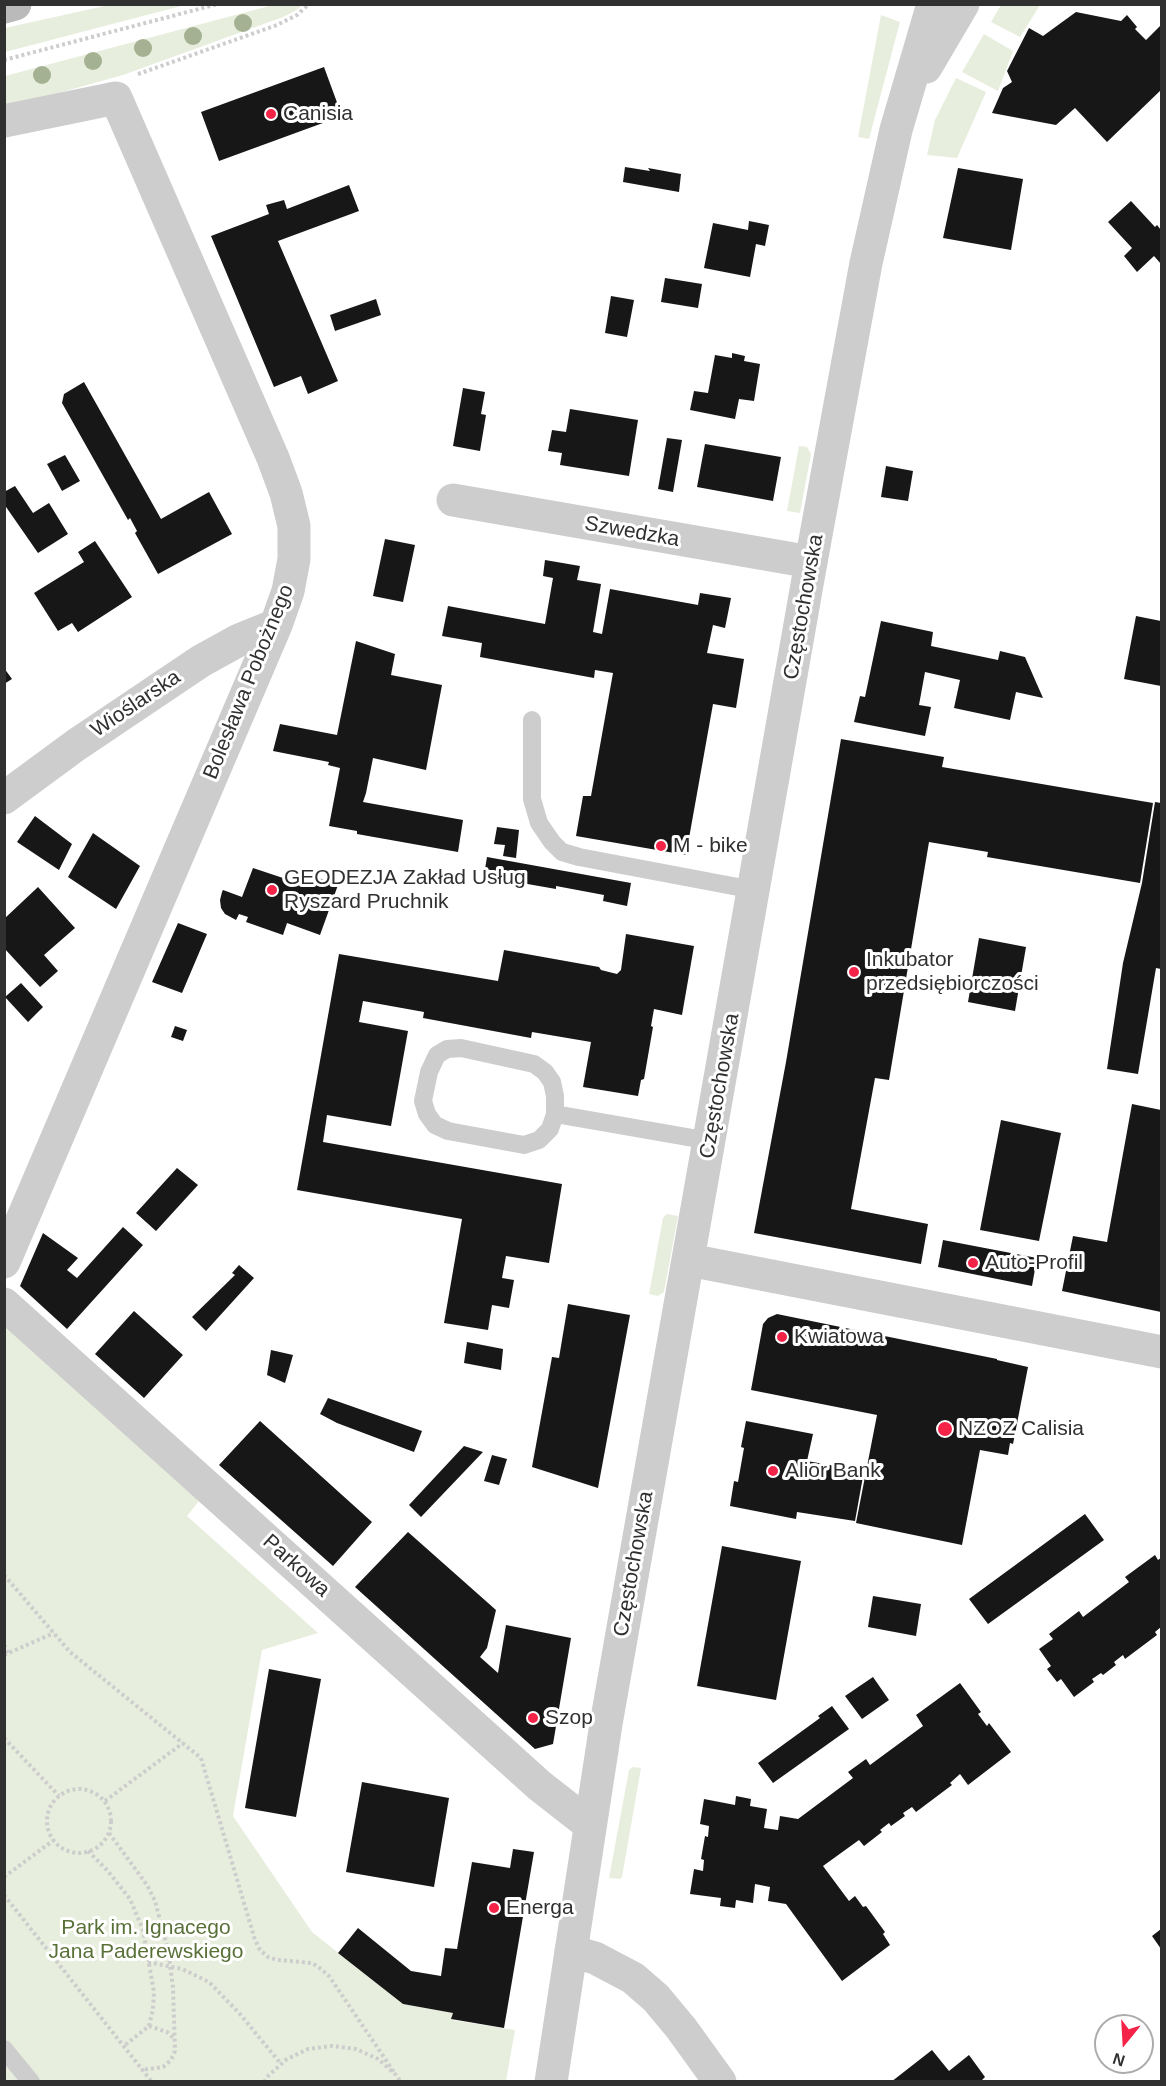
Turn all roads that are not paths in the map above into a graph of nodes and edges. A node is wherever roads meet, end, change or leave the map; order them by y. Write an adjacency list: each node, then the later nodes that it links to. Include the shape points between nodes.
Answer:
1 (15, 4): 4 (main road)
2 (933, 4): 5 (street, Częstochowska)
3 (963, 4): 5 (street, Częstochowska)
4 (4, 7)
5 (908, 93): 8 (street, Częstochowska, via 891,149 866,263)
6 (4, 120): 9 (street, Bolesława Pobożnego, via 116,98 286,494 294,526 294,559)
7 (453, 500): 8 (street, Szwedzka)
8 (811, 562): 12 (street, Częstochowska)
9 (276, 625): 11 (street, Wioślarska, via 201,661); 16 (street, Bolesława Pobożnego)
10 (532, 720): 12 (lane, via 532,799 539,823 562,852)
11 (4, 798)
12 (754, 890): 14 (street, Częstochowska)
13 (555, 1114): 13 (lane, via 552,1082 534,1064 461,1048 447,1049 437,1055 429,1072 423,1101 435,1125 447,1131 524,1145 539,1140 550,1129); 14 (lane)
14 (710, 1141): 15 (street, Częstochowska)
15 (689, 1260): 18 (street); 19 (street, Częstochowska)
16 (4, 1262)
17 (4, 1304): 19 (street, Parkowa, via 540,1786)
18 (1161, 1352)
19 (590, 1825): 20 (street, Częstochowska)
20 (571, 1951): 23 (street, Częstochowska); 24 (street, via 595,1958 633,1978 656,1998)
21 (4, 2049): 22 (lane)
22 (31, 2082)
23 (551, 2082)
24 (720, 2082)

